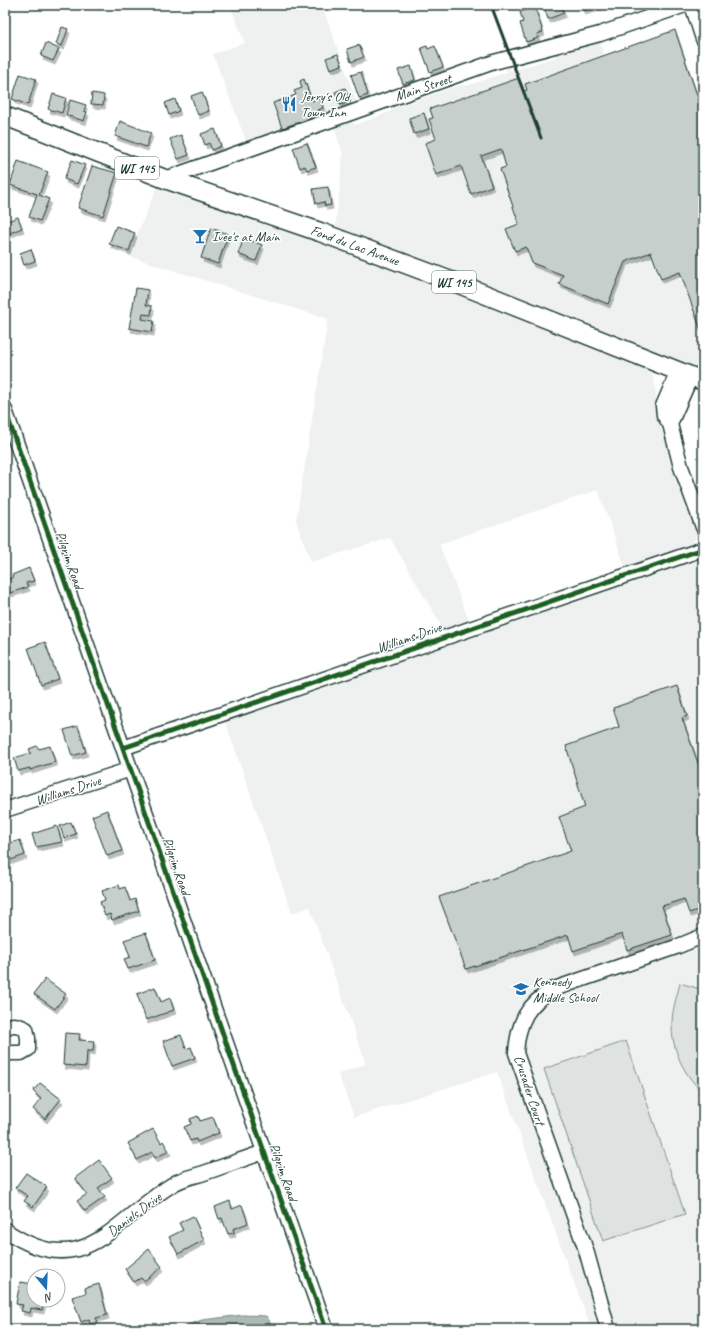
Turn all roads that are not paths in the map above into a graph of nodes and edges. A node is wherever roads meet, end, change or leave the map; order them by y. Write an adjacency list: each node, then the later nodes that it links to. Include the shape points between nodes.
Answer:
1 (685, 5): 5 (street, Main Street, via 587,38 494,62)
2 (692, 5): 3 (street)
3 (703, 39)
4 (5, 116): 5 (main road, Fond du Lac Avenue / WI 145)
5 (165, 179): 6 (main road, Fond du Lac Avenue / WI 145, via 320,232 460,284)
6 (691, 376): 8 (street, via 670,424 681,467)
7 (5, 410): 10 (street, Pilgrim Road)
8 (703, 527)
9 (703, 549): 10 (street, Williams Drive)
10 (123, 748): 11 (street, Pilgrim Road)
11 (131, 769): 12 (street, Williams Drive); 16 (street, Pilgrim Road)
12 (5, 810)
13 (703, 936): 19 (street, Crusader Court, via 554,989 541,996 526,1014 518,1032 518,1060 586,1250)
14 (5, 1028): 15 (street, via 18,1025 26,1029 28,1048 21,1053)
15 (5, 1054)
16 (264, 1152): 17 (street, Daniels Drive, via 176,1182 97,1243 80,1249 40,1249); 18 (street, Pilgrim Road)
17 (5, 1230)
18 (326, 1329)
19 (608, 1329)

